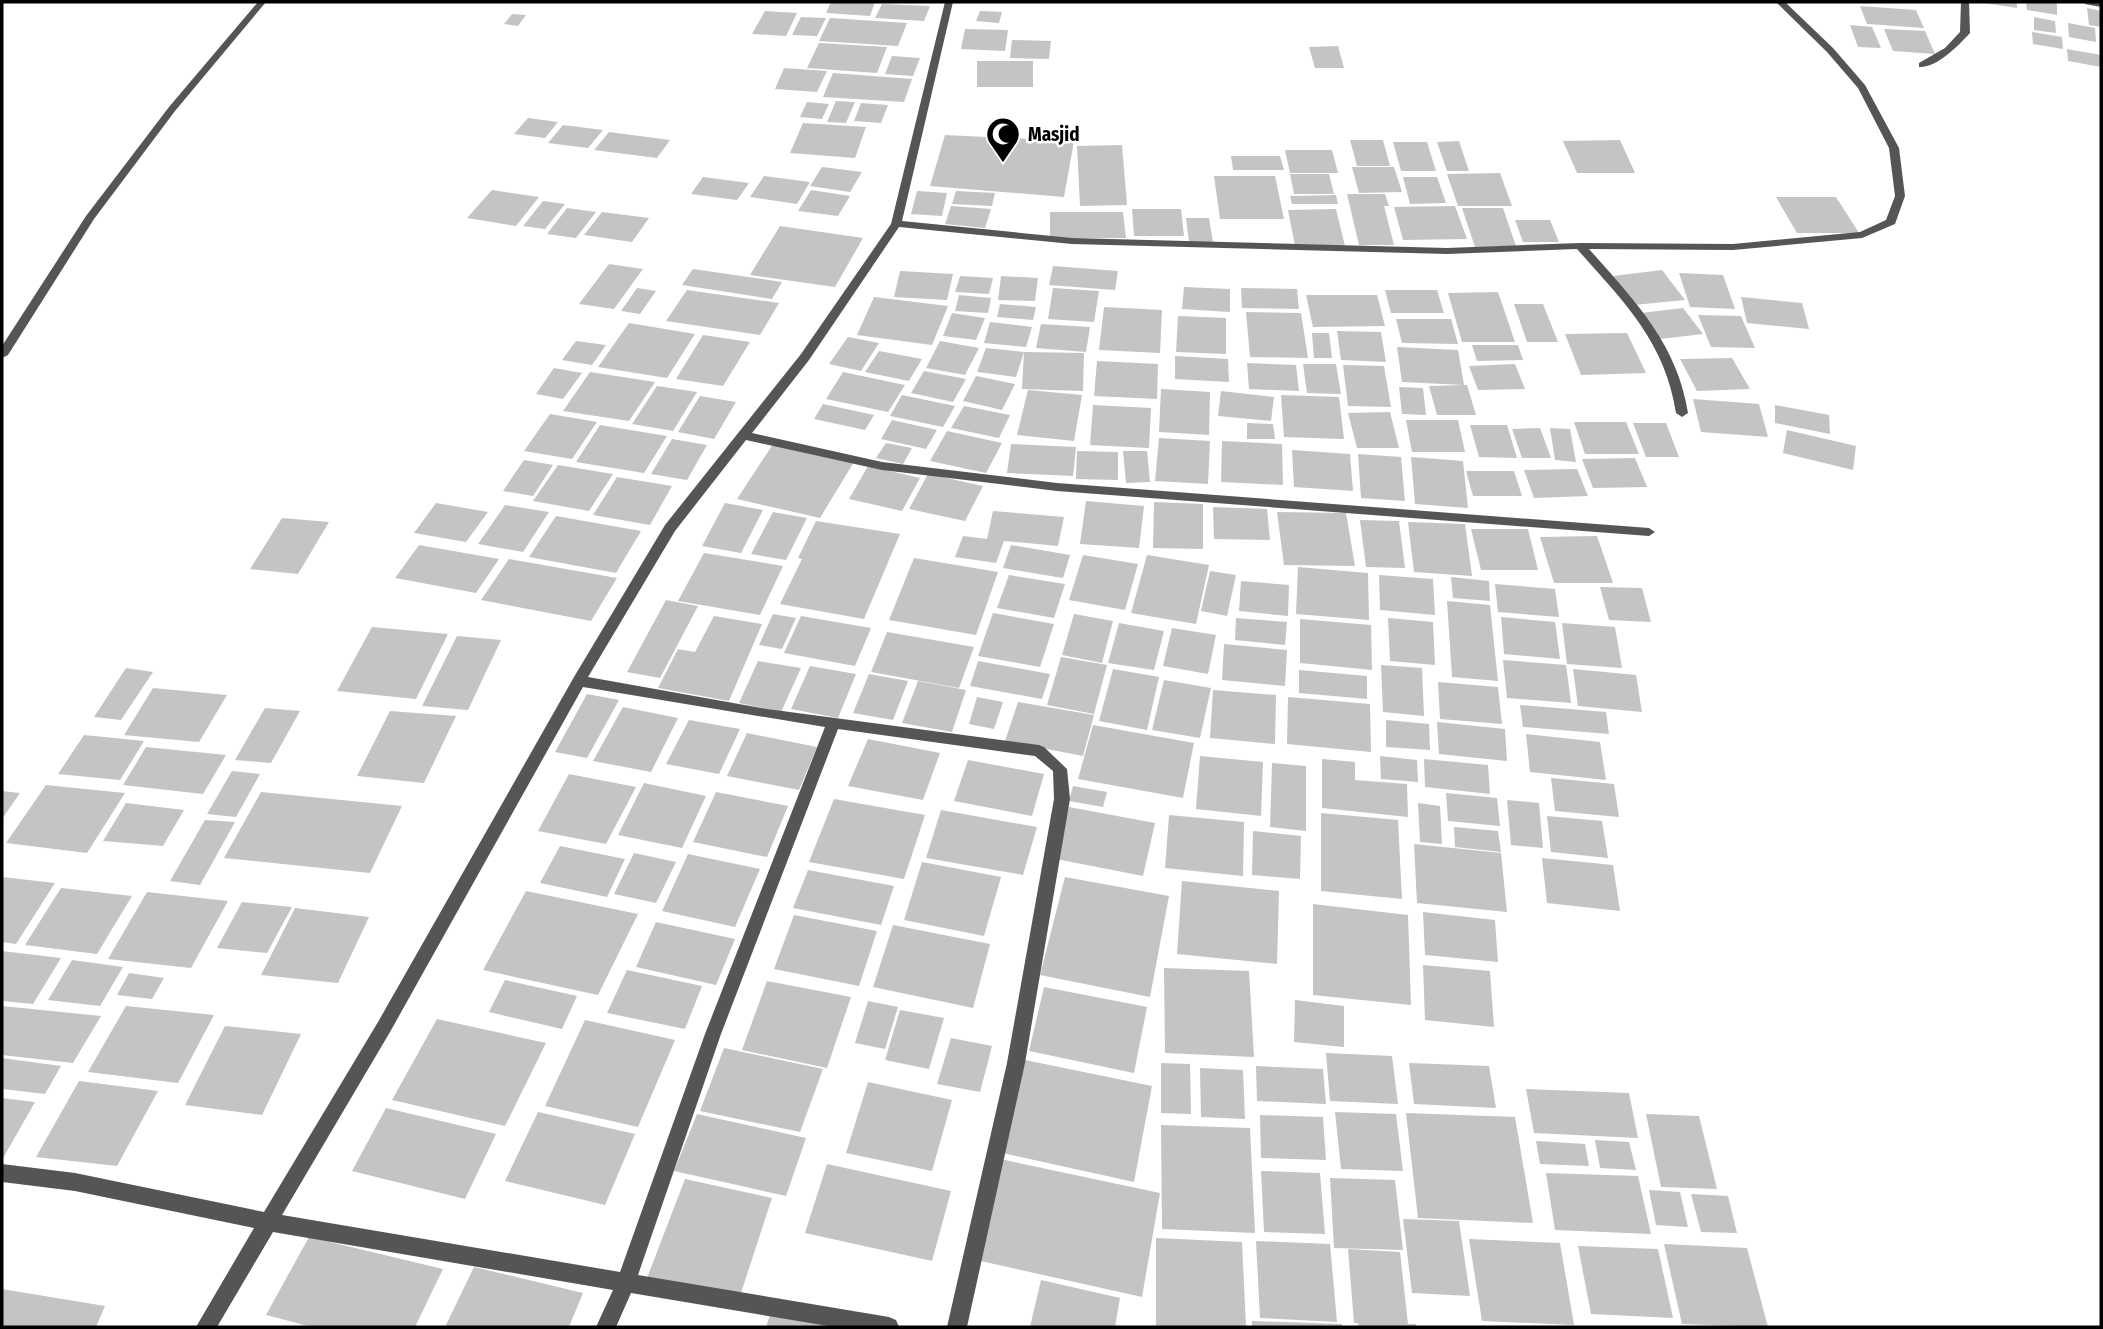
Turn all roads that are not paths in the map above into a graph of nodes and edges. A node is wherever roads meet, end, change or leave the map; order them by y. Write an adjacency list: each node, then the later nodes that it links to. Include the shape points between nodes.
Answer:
1 (262, 2): 10 (street, via 172,109 90,218)
2 (949, 2): 8 (street)
3 (1780, 2): 9 (street, via 1862,87 1894,148 1899,195 1891,222 1862,235 1733,247)
4 (1965, 2): 7 (street, via 1965,33)
5 (2088, 2): 6 (street)
6 (2101, 4)
7 (1922, 65)
8 (896, 224): 9 (street, via 1072,241 1279,248 1447,251); 12 (street, via 805,357)
9 (1580, 246): 11 (street, via 1662,346 1681,392)
10 (2, 355)
11 (1682, 413)
12 (743, 436): 13 (street, via 882,466 1057,487); 14 (street, via 670,528)
13 (1649, 532)
14 (579, 681): 15 (street); 17 (street, via 459,897)
15 (834, 722): 18 (street, via 713,1034); 22 (street, via 1039,751 1060,769 1062,799 1016,1063)
16 (2, 1173): 17 (street, via 75,1182)
17 (268, 1222): 18 (street); 19 (street)
18 (625, 1284): 20 (street); 21 (street)
19 (206, 1327)
20 (606, 1327)
21 (890, 1327)
22 (957, 1327)

